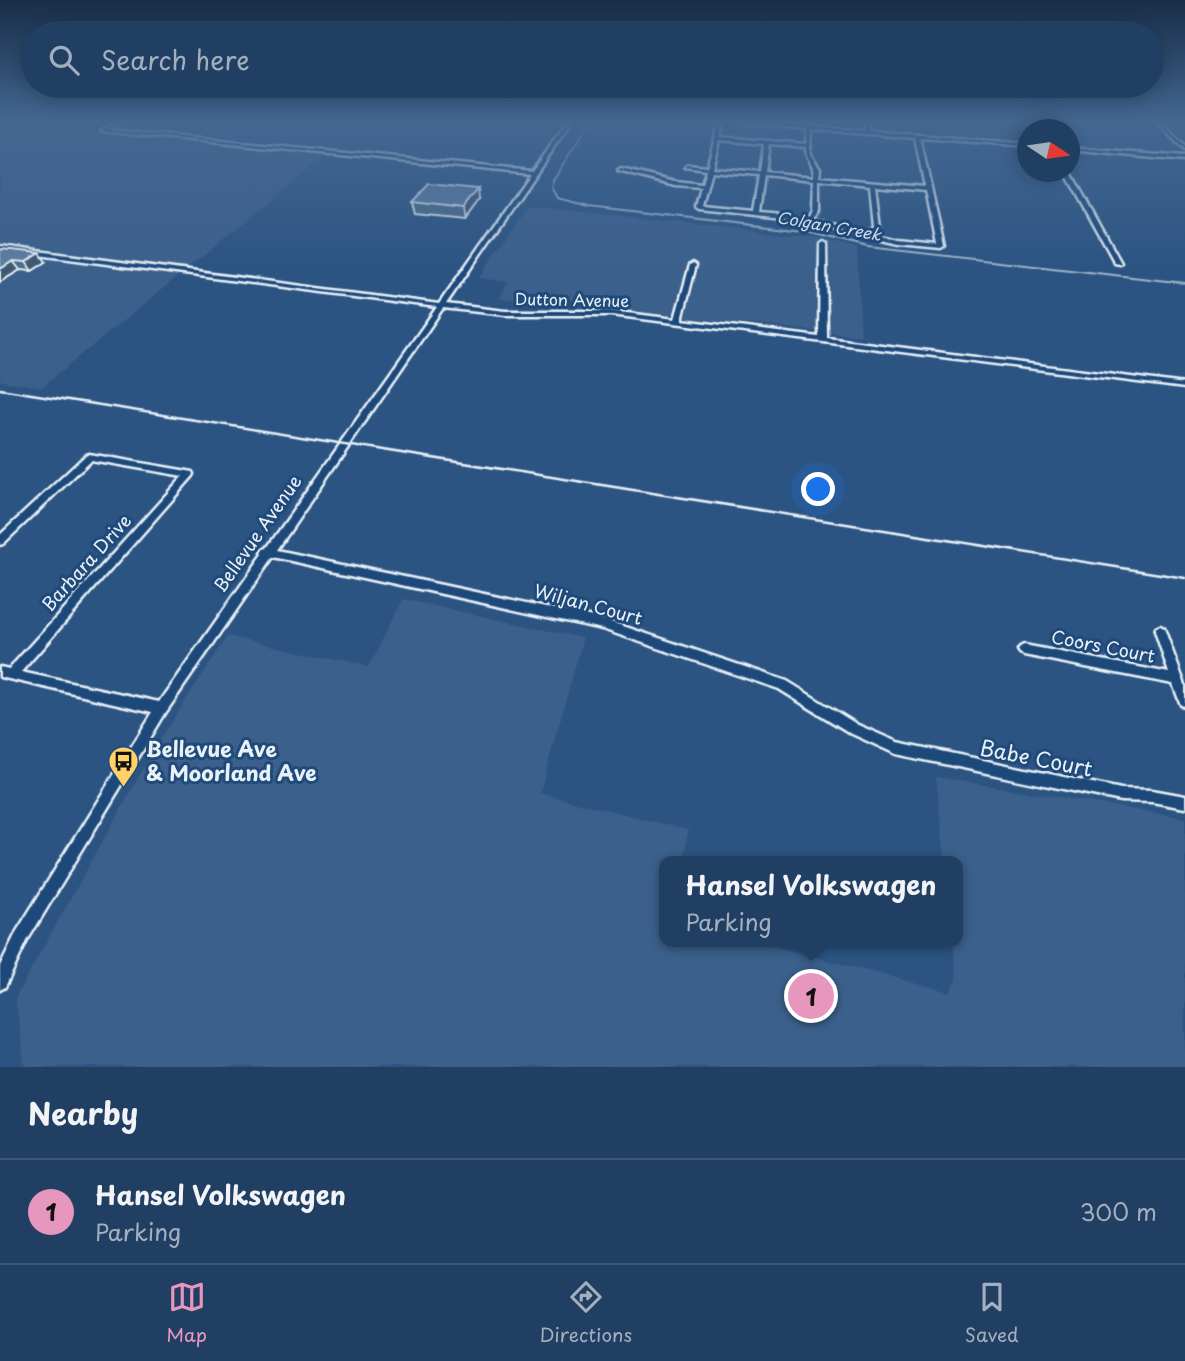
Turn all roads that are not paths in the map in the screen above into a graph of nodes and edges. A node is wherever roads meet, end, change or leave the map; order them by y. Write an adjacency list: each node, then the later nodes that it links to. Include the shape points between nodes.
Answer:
1 (521, 172): 7 (street)
2 (624, 172): 12 (street)
3 (708, 172): 12 (street)
4 (749, 172): 8 (street)
5 (817, 172): 9 (street)
6 (924, 172): 13 (street)
7 (533, 173): 21 (street, Bellevue Avenue)
8 (762, 173): 9 (street); 14 (street)
9 (817, 178): 11 (street); 15 (street, via 816,211)
10 (1073, 182): 19 (street)
11 (872, 183): 13 (street); 16 (street, via 877,226)
12 (703, 187): 14 (street, via 699,207)
13 (927, 188): 16 (street, via 941,246)
14 (756, 213): 15 (street)
15 (810, 221): 16 (street)
16 (869, 235)
17 (823, 244): 23 (street)
18 (0, 248): 21 (street, Dutton Avenue)
19 (1118, 263)
20 (693, 265): 22 (street)
21 (442, 306): 22 (street, Dutton Avenue, via 505,313 611,313); 26 (street, Bellevue Avenue)
22 (678, 321): 23 (street, Dutton Avenue)
23 (823, 340): 24 (street, Dutton Avenue)
24 (1185, 386)
25 (0, 541): 29 (street, Barbara Drive, via 89,457 190,474)
26 (267, 552): 32 (street, Bellevue Avenue); 33 (street, Wiljan Court, via 602,624 783,685)
27 (1160, 631): 30 (street)
28 (1024, 650): 30 (street, Coors Court)
29 (6, 673): 32 (street)
30 (1176, 679): 31 (street)
31 (1185, 701)
32 (162, 708): 35 (street, Bellevue Avenue, via 22,936)
33 (881, 741): 34 (street, Babe Court, via 920,754 1062,784)
34 (1185, 802)
35 (0, 982)

